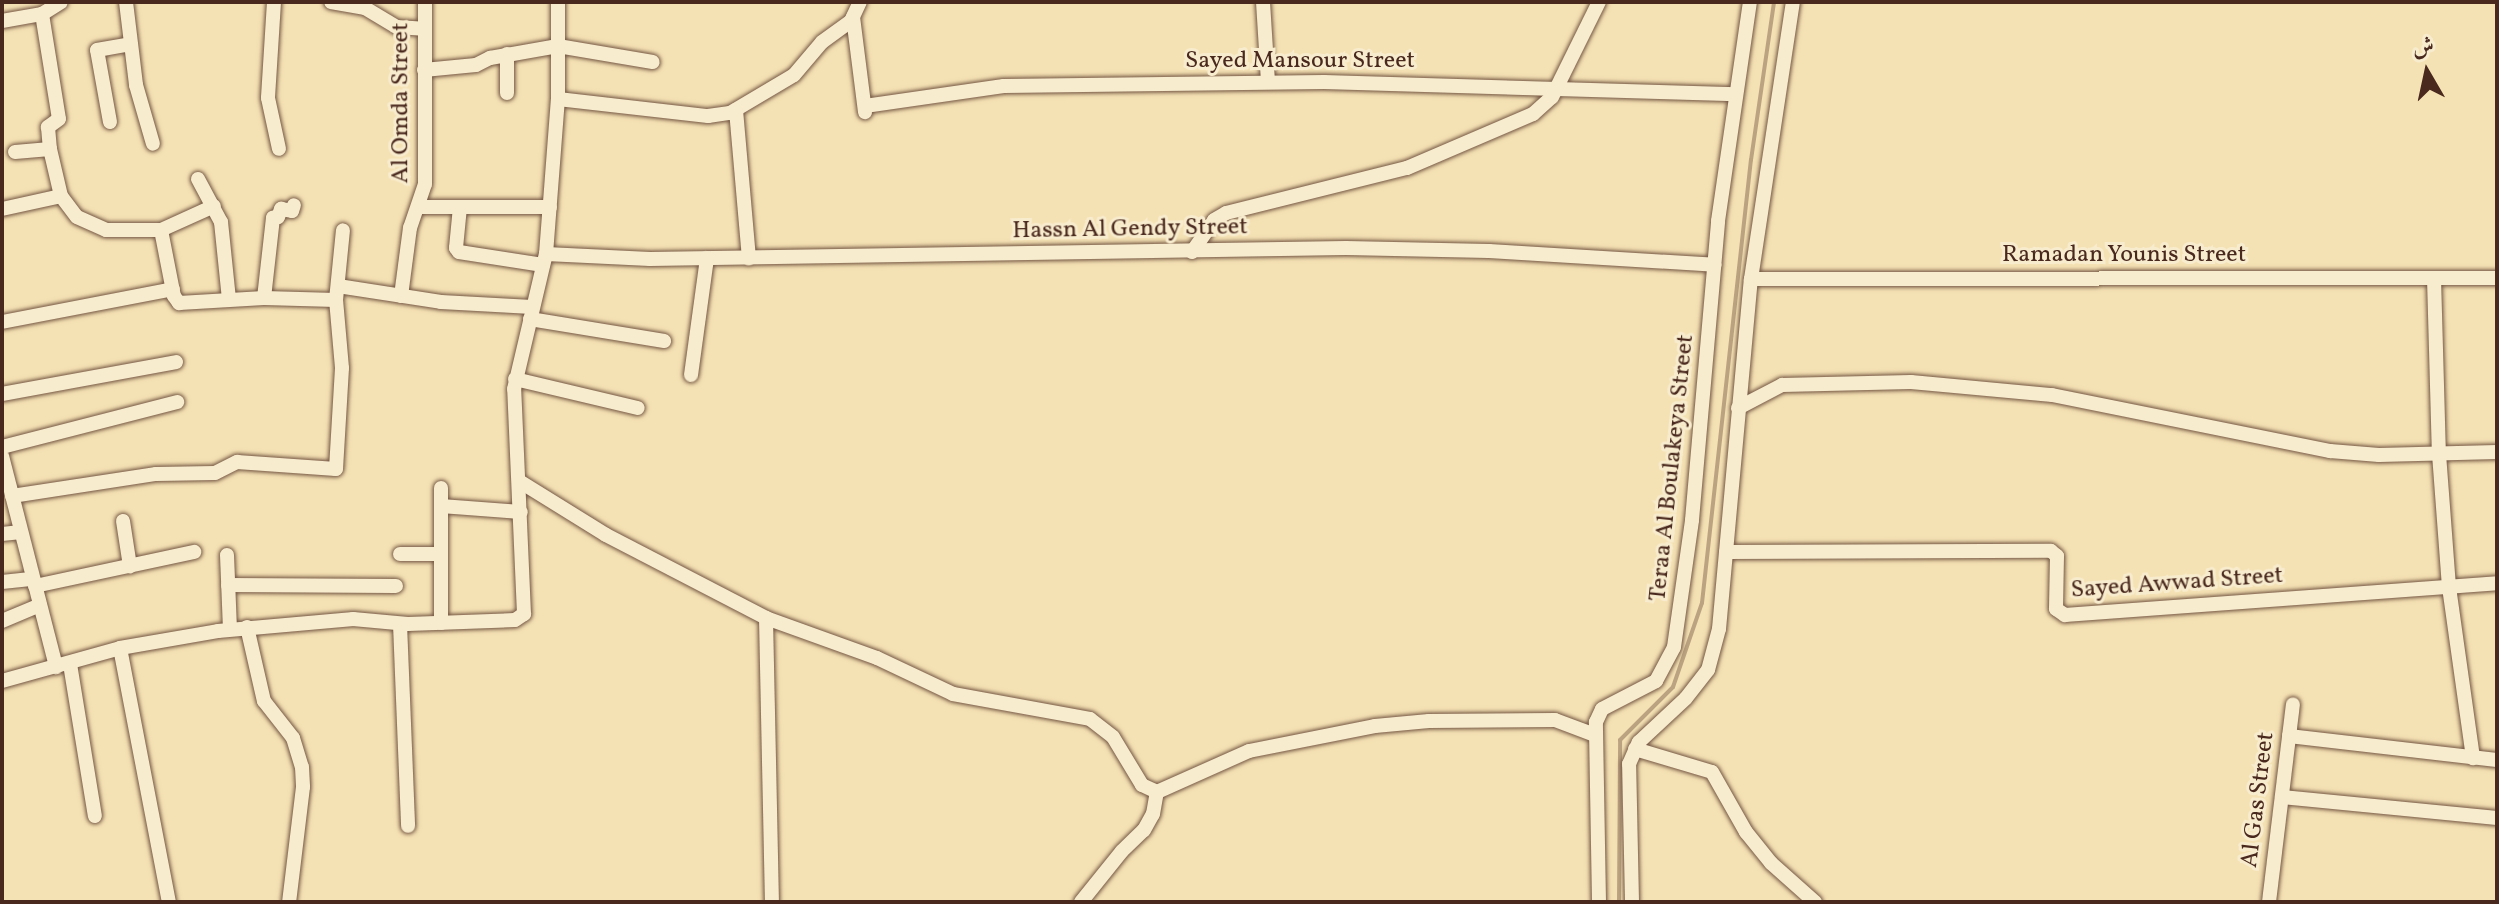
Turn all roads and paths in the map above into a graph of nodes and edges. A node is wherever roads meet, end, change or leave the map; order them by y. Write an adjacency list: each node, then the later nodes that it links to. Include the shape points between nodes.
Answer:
1 (61, 2): 13 (street)
2 (126, 2): 17 (street)
3 (274, 2): 31 (street, via 268,98)
4 (331, 2): 12 (street)
5 (425, 2): 16 (street, Al Omda Street)
6 (558, 2): 18 (street)
7 (860, 2): 14 (street)
8 (1263, 2): 22 (street)
9 (1599, 2): 23 (street)
10 (1750, 2): 25 (street, Teraa Al Boulakeya Street)
11 (1793, 2): 50 (street)
12 (365, 5): 16 (street, via 397,27)
13 (42, 14): 15 (street); 30 (street, via 59,119 48,127)
14 (853, 17): 22 (street, Sayed Mansour Street, via 865,110 995,86); 27 (street, via 794,75)
15 (2, 21)
16 (423, 29): 21 (street, Al Omda Street)
17 (130, 44): 28 (street, via 97,50); 29 (street)
18 (558, 46): 19 (street); 20 (street); 26 (street)
19 (507, 54): 21 (street, via 476,65); 24 (street)
20 (653, 62)
21 (424, 70): 37 (street, Al Omda Street, via 425,173)
22 (1268, 82): 23 (street, Sayed Mansour Street)
23 (1557, 88): 25 (street, Sayed Mansour Street); 43 (street, via 1544,107 1518,123 1430,161 1219,216)
24 (507, 93)
25 (1736, 94): 47 (street, Teraa Al Boulakeya Street)
26 (558, 99): 27 (street, via 708,116); 39 (street)
27 (736, 110): 45 (street)
28 (110, 122)
29 (153, 144)
30 (50, 149): 32 (street); 34 (street)
31 (279, 149)
32 (15, 152)
33 (198, 179): 36 (street)
34 (61, 196): 40 (street); 41 (street, via 77,217 96,228)
35 (294, 205): 54 (street, via 292,211 281,209 273,218)
36 (214, 206): 41 (street); 55 (street, via 225,236)
37 (419, 207): 38 (street); 53 (street, Al Omda Street, via 410,228)
38 (460, 207): 39 (street); 46 (street, Hassn Al Gendy Street, via 459,252)
39 (550, 207): 46 (street)
40 (2, 209)
41 (161, 230): 51 (street)
42 (343, 230): 52 (street)
43 (1192, 252): 45 (street, Hassn Al Gendy Street); 47 (street, Hassn Al Gendy Street, via 1459,250)
44 (707, 258): 45 (street, Hassn Al Gendy Street); 46 (street, Hassn Al Gendy Street); 60 (street)
45 (749, 258)
46 (544, 260): 56 (street)
47 (1715, 265): 102 (street, Teraa Al Boulakeya Street, via 1692,520 1674,647 1656,681 1602,709)
48 (2434, 278): 49 (street, Ramadan Younis Street); 50 (street, Ramadan Younis Street); 68 (street)
49 (2497, 278)
50 (1751, 279): 65 (street)
51 (173, 289): 55 (street, via 182,304); 57 (street)
52 (337, 293): 53 (street); 54 (street); 73 (street, via 342,368 339,464 332,471 237,462 215,473 156,474)
53 (401, 296): 56 (street)
54 (264, 298): 55 (street)
55 (229, 300)
56 (531, 313): 58 (street); 61 (street)
57 (2, 322)
58 (664, 341)
59 (176, 362): 62 (street)
60 (691, 375)
61 (515, 379): 64 (street); 71 (street)
62 (2, 394)
63 (177, 402): 66 (street)
64 (638, 408)
65 (1738, 408): 68 (street, via 1782,385 1911,382 2052,395 2330,451); 80 (street)
66 (2, 447)
67 (2497, 452): 68 (street)
68 (2439, 454): 90 (street)
69 (2, 456): 70 (street)
70 (4, 477): 73 (street)
71 (519, 481): 75 (street); 92 (street, via 606,535)
72 (441, 488): 74 (street)
73 (12, 496): 77 (street)
74 (441, 506): 75 (street); 82 (street)
75 (521, 512): 94 (street, via 524,614 515,620)
76 (123, 521): 84 (street)
77 (21, 532): 78 (street); 86 (street)
78 (2, 534)
79 (194, 552): 84 (street)
80 (1726, 552): 90 (street, Sayed Awwad Street, via 2051,551 2057,556 2056,609 2065,615); 104 (street, via 1719,629 1708,670)
81 (400, 554): 82 (street)
82 (441, 554): 94 (street)
83 (227, 555): 88 (street)
84 (130, 566): 86 (street)
85 (2, 582): 86 (street)
86 (34, 582): 91 (street)
87 (2497, 583): 90 (street, Sayed Awwad Street)
88 (228, 585): 89 (street); 97 (street)
89 (396, 586)
90 (2449, 587): 105 (street)
91 (40, 605): 93 (street); 99 (street)
92 (766, 618): 107 (street, via 877,658 953,694 1090,719 1113,737 1142,785); 114 (street)
93 (2, 621)
94 (441, 623): 95 (street)
95 (400, 624): 96 (street, via 353,619); 111 (street)
96 (247, 627): 97 (street); 113 (street, via 264,701 293,738 302,767)
97 (230, 629): 98 (street)
98 (120, 648): 99 (street); 112 (street)
99 (63, 665): 100 (street); 109 (street)
100 (2, 681)
101 (2293, 704): 103 (street, Al Gas Street)
102 (1595, 735): 107 (street, via 1555,720 1375,726 1249,751); 116 (street)
103 (2289, 736): 105 (street); 108 (street, Al Gas Street)
104 (1635, 749): 117 (street, via 1627,790); 118 (street, via 1712,772 1746,832)
105 (2473, 758): 106 (street)
106 (2497, 760)
107 (1157, 792): 115 (street, via 1144,830)
108 (2282, 797): 110 (street); 119 (street, Al Gas Street)
109 (95, 816)
110 (2497, 818)
111 (408, 826)
112 (169, 902)
113 (289, 902)
114 (772, 902)
115 (1081, 902)
116 (1599, 902)
117 (1632, 902)
118 (1815, 902)
119 (2269, 902)

